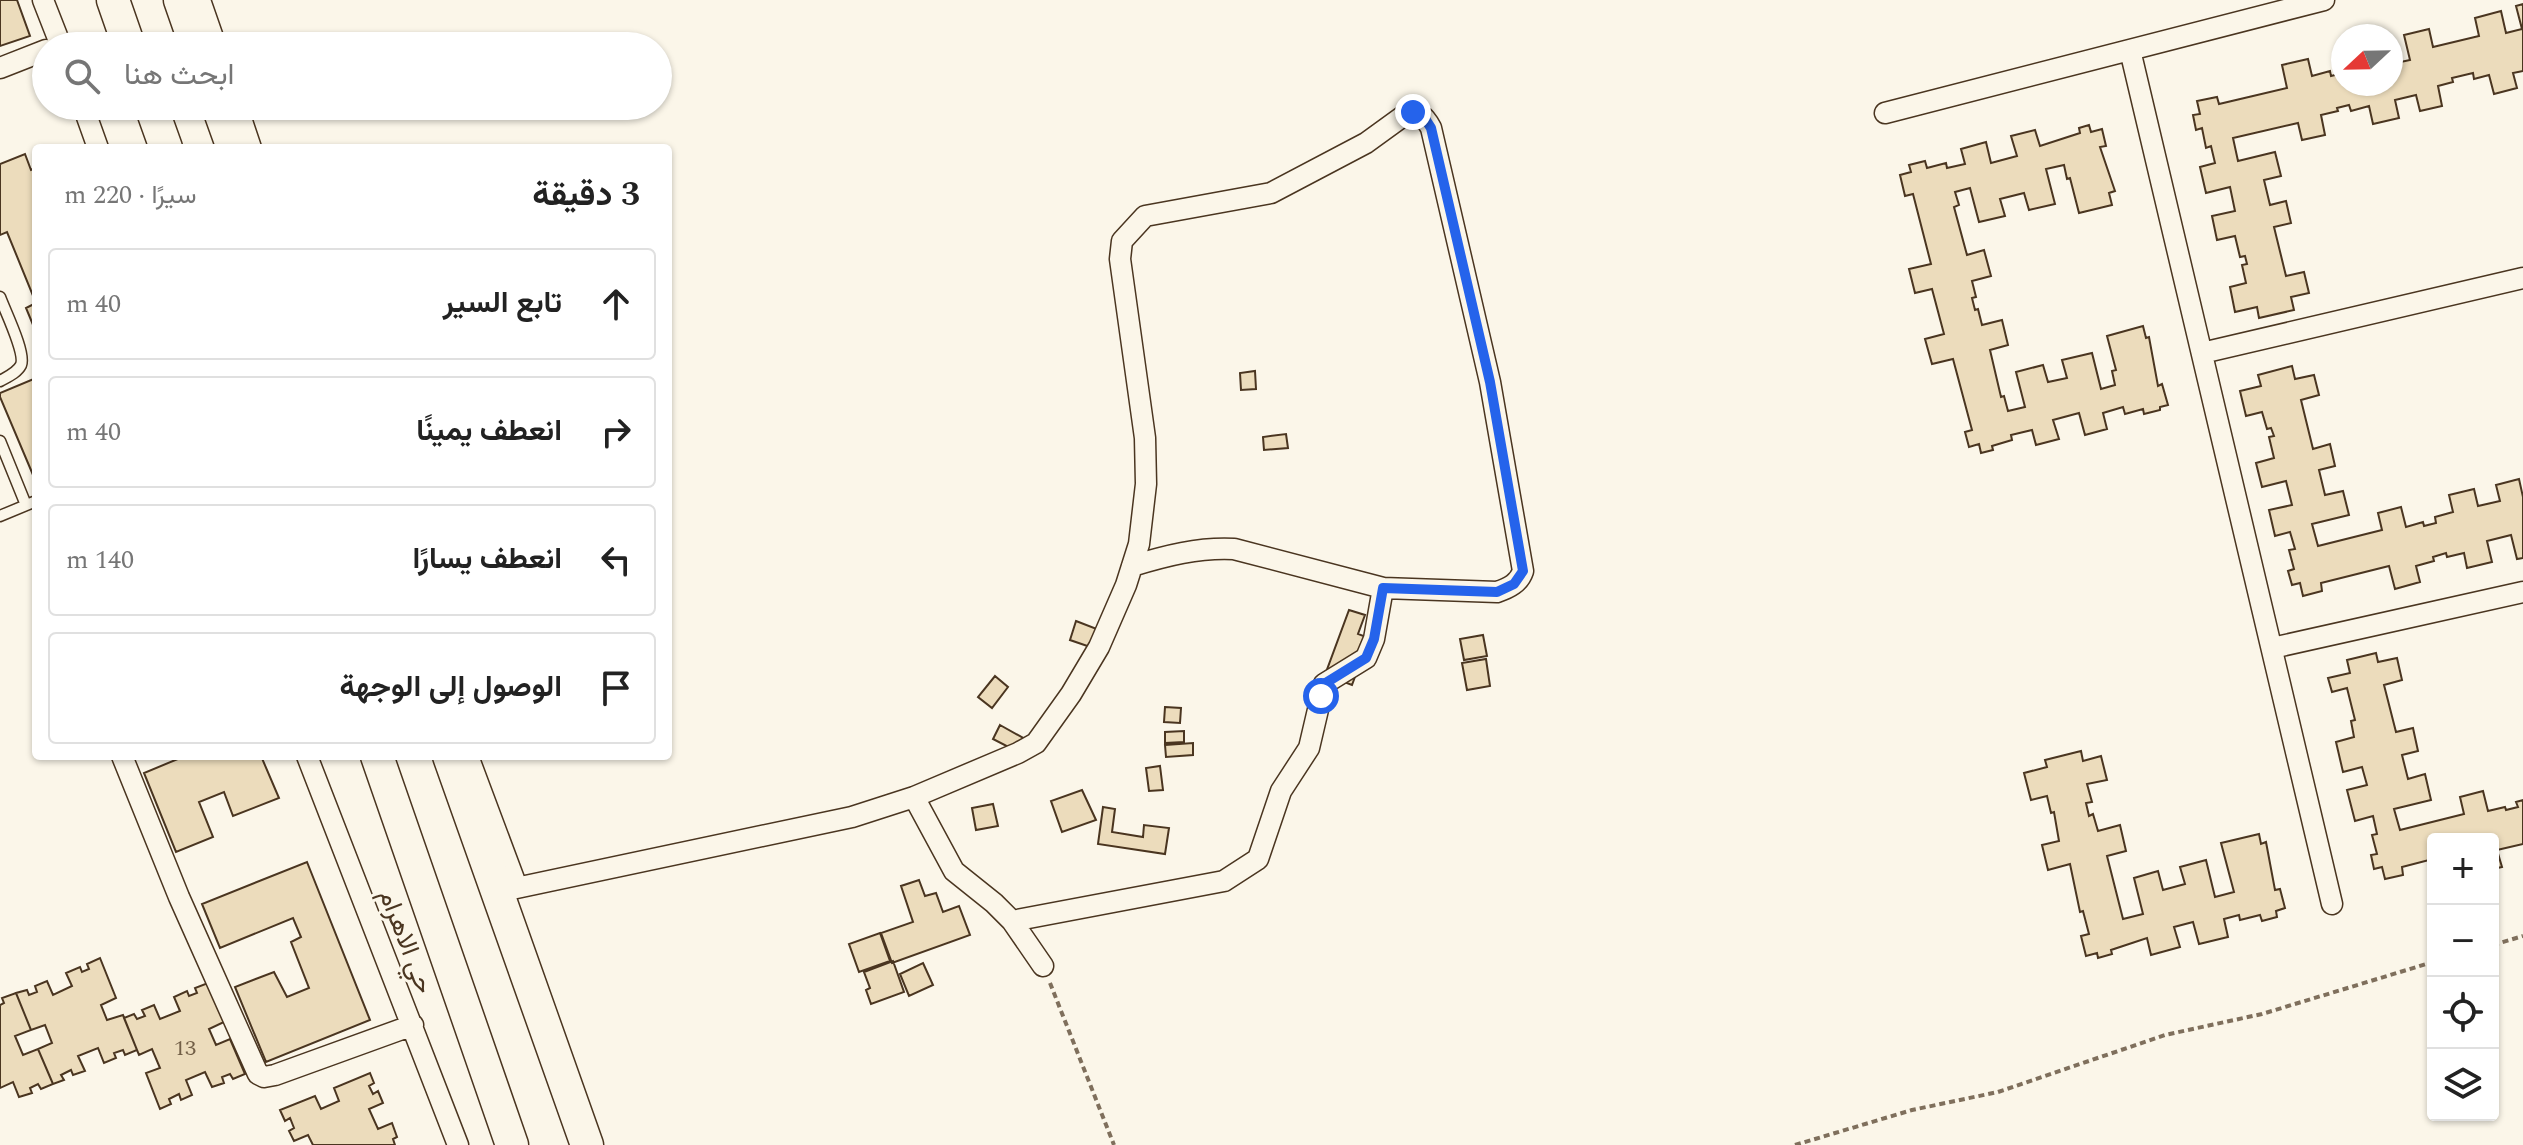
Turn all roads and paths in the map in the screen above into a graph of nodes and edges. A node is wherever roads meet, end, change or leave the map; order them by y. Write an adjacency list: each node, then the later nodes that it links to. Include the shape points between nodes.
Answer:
1 (43, 0): 6 (street)
2 (113, 0): 7 (main road)
3 (180, 0): 8 (main road)
4 (200, 0): 9 (street)
5 (2324, 0): 10 (street)
6 (52, 32)
7 (124, 32)
8 (191, 32)
9 (211, 32)
10 (2130, 50): 13 (street); 24 (street)
11 (32, 56): 12 (street)
12 (0, 68)
13 (1885, 113)
14 (88, 120): 18 (street)
15 (156, 120): 19 (main road)
16 (223, 120): 20 (main road)
17 (242, 120): 21 (street)
18 (97, 144)
19 (165, 144)
20 (232, 144)
21 (250, 144)
22 (2523, 278): 24 (street)
23 (0, 297): 25 (lane, via 22,354 21,366)
24 (2202, 353): 32 (street)
25 (0, 381)
26 (0, 441): 27 (lane)
27 (31, 503): 28 (lane)
28 (0, 516)
29 (1132, 566): 30 (street, via 1190,552 1234,549); 30 (street, via 1146,484 1145,438 1120,259 1122,241 1145,216 1282,189 1413,112 1431,128 1490,382 1523,571 1514,584 1497,592); 38 (street, via 1099,647 1036,743)
30 (1383, 588): 41 (street, via 1370,648 1360,663 1324,684 1309,748 1281,791 1258,859 1224,881)
31 (2523, 592): 32 (street)
32 (2272, 648): 40 (street)
33 (124, 760): 46 (street, via 258,1074 275,1075)
34 (309, 760): 46 (street, حي الاهرام)
35 (378, 760): 48 (main road)
36 (451, 760): 39 (main road)
37 (469, 760): 39 (street)
38 (914, 797): 39 (street, via 852,817); 41 (street, via 954,871)
39 (507, 889): 49 (main road)
40 (2332, 904)
41 (1012, 921): 45 (street)
42 (2523, 936): 43 (path)
43 (2499, 943)
44 (2427, 964): 51 (path, via 2262,1014 2165,1035 1998,1092 1912,1110)
45 (1043, 966): 50 (path)
46 (413, 1025): 47 (street, حي الاهرام)
47 (458, 1145)
48 (512, 1145)
49 (587, 1145)
50 (1114, 1145)
51 (1795, 1145)

